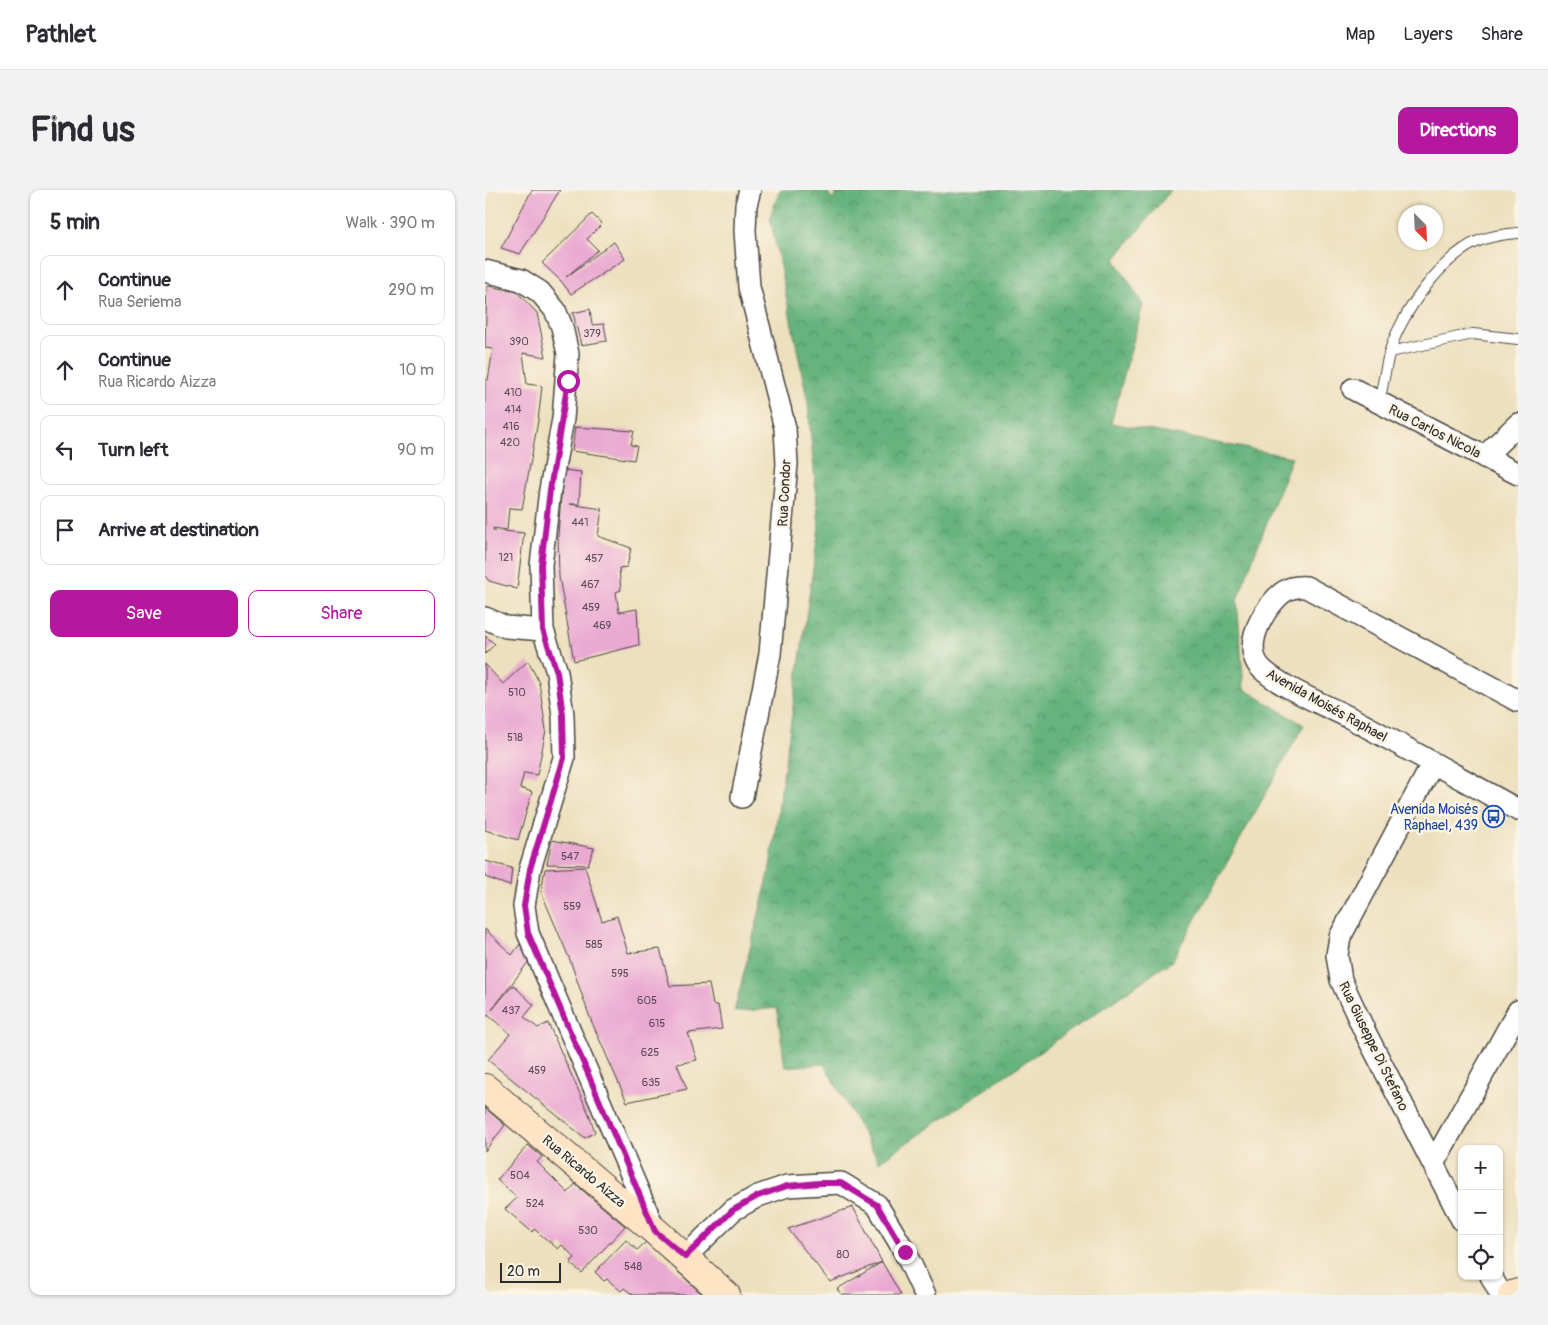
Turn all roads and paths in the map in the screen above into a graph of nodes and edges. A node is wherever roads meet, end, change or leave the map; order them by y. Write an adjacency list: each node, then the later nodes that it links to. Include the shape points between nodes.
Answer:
1 (751, 190): 15 (street, Rua Condor, via 746,205 745,231 749,287 785,428 787,464 770,654)
2 (1518, 232): 5 (lane, via 1479,240 1454,257 1406,314)
3 (485, 271): 12 (street, via 521,280 540,292 559,318 568,354 563,419 541,565)
4 (1518, 339): 5 (lane, via 1473,334)
5 (1389, 352): 7 (lane)
6 (1353, 389): 7 (street, Rua Carlos Nicola)
7 (1379, 402): 9 (street, Rua Carlos Nicola)
8 (1518, 424): 9 (street)
9 (1485, 457): 10 (street, Rua Carlos Nicola)
10 (1518, 474)
11 (485, 618): 12 (street, via 506,627)
12 (543, 630): 21 (street, via 557,672 564,758 530,869 524,906 528,933)
13 (1518, 701): 14 (street, Avenida Moisés Raphael, via 1321,593 1296,586 1279,595 1259,621 1253,642 1256,662 1261,668 1271,678)
14 (1433, 763): 16 (street, Avenida Moisés Raphael); 19 (street, Rua Giuseppe Di Stefano, via 1340,936 1337,955 1345,989)
15 (742, 797)
16 (1518, 810)
17 (1518, 1011): 19 (street)
18 (485, 1088): 21 (street, Rua Ricardo Aizza)
19 (1433, 1164): 20 (street, Rua Giuseppe Di Stefano)
20 (1458, 1212)
21 (655, 1231): 22 (street, Rua Ricardo Aizza)
22 (685, 1257): 25 (street, Rua Ricardo Aizza); 26 (street, via 733,1210 758,1196 787,1186 841,1183 877,1205 905,1252)
23 (1493, 1280): 27 (street)
24 (1518, 1293): 28 (street)
25 (726, 1295)
26 (925, 1295)
27 (1501, 1295)
28 (1512, 1295)

